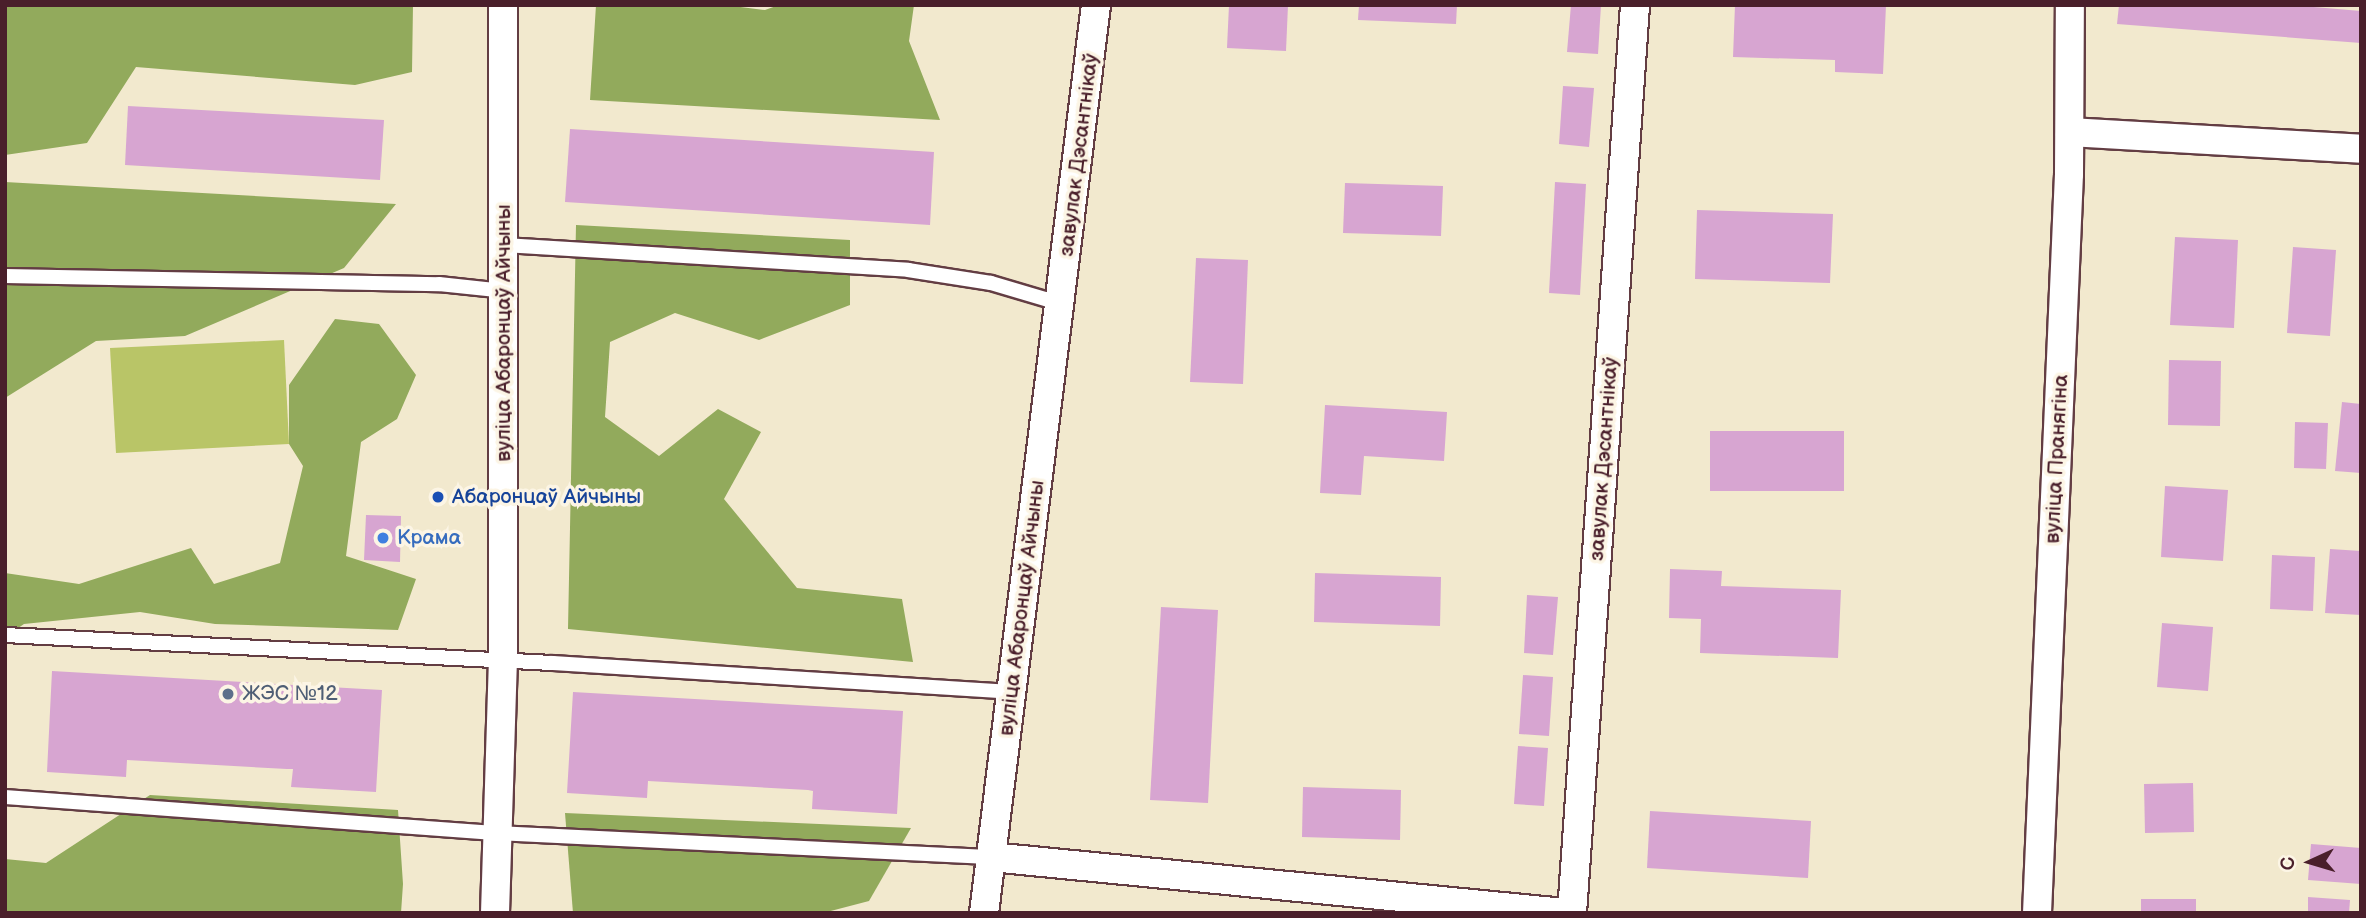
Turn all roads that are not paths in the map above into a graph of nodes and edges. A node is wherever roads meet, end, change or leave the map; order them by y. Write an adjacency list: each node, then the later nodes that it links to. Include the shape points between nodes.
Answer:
1 (503, 5): 7 (street, вуліца Абаронцаў Айчыны)
2 (1096, 5): 10 (street, завулак Дэсантнікаў)
3 (1635, 5): 20 (street, завулак Дэсантнікаў)
4 (2070, 5): 5 (street, вуліца Пранягіна)
5 (2070, 132): 6 (street); 21 (street, вуліца Пранягіна)
6 (2361, 149)
7 (504, 245): 9 (street, вуліца Абаронцаў Айчыны); 10 (lane, via 908,270 990,283)
8 (5, 276): 9 (lane, via 439,284)
9 (504, 291): 12 (street, вуліца Абаронцаў Айчыны)
10 (1062, 304): 13 (street, вуліца Абаронцаў Айчыны)
11 (5, 635): 12 (lane)
12 (503, 661): 13 (lane); 15 (street, вуліца Абаронцаў Айчыны)
13 (1012, 692): 16 (street, вуліца Абаронцаў Айчыны)
14 (5, 797): 15 (lane)
15 (498, 832): 16 (lane); 17 (street, вуліца Абаронцаў Айчыны)
16 (991, 857): 18 (street, вуліца Абаронцаў Айчыны); 19 (street)
17 (495, 913)
18 (984, 913)
19 (1564, 913)
20 (1572, 913)
21 (2037, 913)

